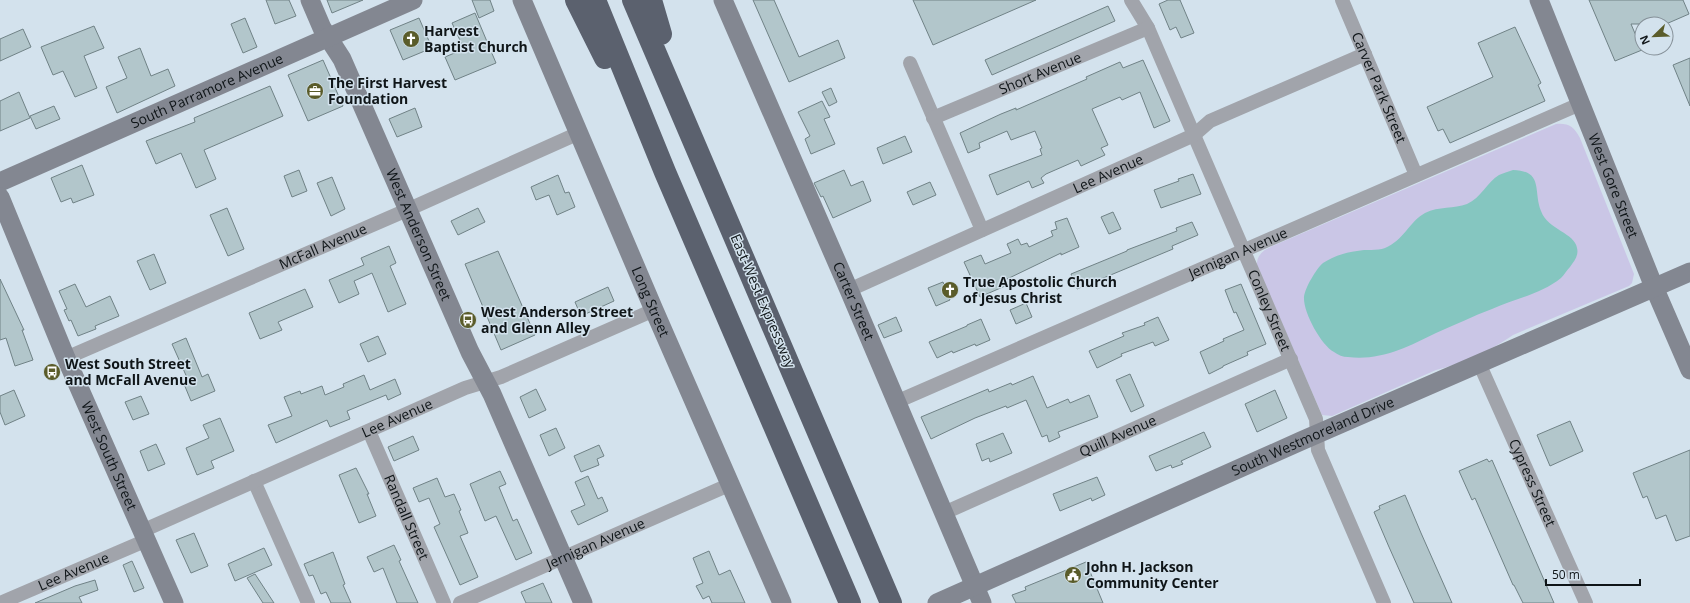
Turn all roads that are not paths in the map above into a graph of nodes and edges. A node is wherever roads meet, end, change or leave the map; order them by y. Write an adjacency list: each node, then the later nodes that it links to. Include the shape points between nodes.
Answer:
1 (310, 0): 12 (street, West Anderson Street)
2 (412, 0): 12 (street, South Parramore Avenue)
3 (522, 0): 18 (street, Long Street)
4 (633, 0): 16 (highway, East-West Expressway)
5 (651, 0): 16 (highway)
6 (723, 0): 28 (street, Carter Street)
7 (1131, 0): 11 (street, Conley Street)
8 (1342, 0): 13 (street, Carver Park Street)
9 (1539, 0): 15 (street, West Gore Street)
10 (585, 6): 52 (highway, via 665,172)
11 (1148, 28): 17 (street, Short Avenue); 19 (street, Conley Street)
12 (328, 37): 21 (street, South Parramore Avenue); 23 (street, West Anderson Street, via 342,59)
13 (1365, 54): 19 (street, Lee Avenue, via 1210,121); 20 (street, Carver Park Street)
14 (910, 63): 17 (street)
15 (1580, 104): 20 (street, Jernigan Avenue); 27 (street, West Gore Street)
16 (684, 118): 44 (highway, East-West Expressway)
17 (933, 118): 24 (street)
18 (579, 133): 23 (street, McFall Avenue); 29 (street, Long Street)
19 (1194, 135): 24 (street, Lee Avenue); 25 (street, Conley Street)
20 (1416, 175): 25 (street, Jernigan Avenue)
21 (0, 182)
22 (0, 197): 30 (street, West South Street)
23 (407, 210): 30 (street, McFall Avenue); 34 (street, West Anderson Street, via 470,352)
24 (982, 230): 28 (street, Lee Avenue)
25 (1244, 250): 31 (street, Conley Street); 35 (street, Jernigan Avenue)
26 (1690, 272): 27 (street, South Westmoreland Drive)
27 (1654, 287): 32 (street, South Westmoreland Drive); 33 (street, West Gore Street)
28 (849, 290): 35 (street, Carter Street)
29 (654, 310): 34 (street, Lee Avenue); 39 (street, Long Street)
30 (66, 358): 41 (street, West South Street)
31 (1291, 359): 37 (street, Conley Street, via 1316,419); 40 (street, Quill Avenue)
32 (1479, 363): 37 (street, South Westmoreland Drive); 56 (street, Cypress Street)
33 (1690, 370)
34 (486, 382): 36 (street, Lee Avenue, via 465,388); 42 (street, West Anderson Street)
35 (896, 402): 40 (street, Carter Street)
36 (369, 431): 38 (street, Lee Avenue); 48 (street, Randall Street)
37 (1317, 434): 43 (street, South Westmoreland Drive); 55 (street, Conley Street, via 1320,456)
38 (254, 481): 41 (street, Lee Avenue); 47 (street)
39 (731, 484): 42 (street, Jernigan Avenue); 51 (street, Long Street)
40 (944, 513): 43 (street, Carter Street)
41 (145, 536): 45 (street, Lee Avenue); 46 (street, West South Street)
42 (564, 558): 49 (street, Jernigan Avenue); 50 (street, West Anderson Street)
43 (975, 585): 53 (street, South Westmoreland Drive); 54 (street, Carter Street)
44 (891, 602)
45 (0, 603)
46 (174, 603)
47 (308, 603)
48 (444, 603)
49 (460, 603)
50 (583, 603)
51 (782, 603)
52 (850, 603)
53 (937, 603)
54 (982, 603)
55 (1384, 603)
56 (1586, 603)

